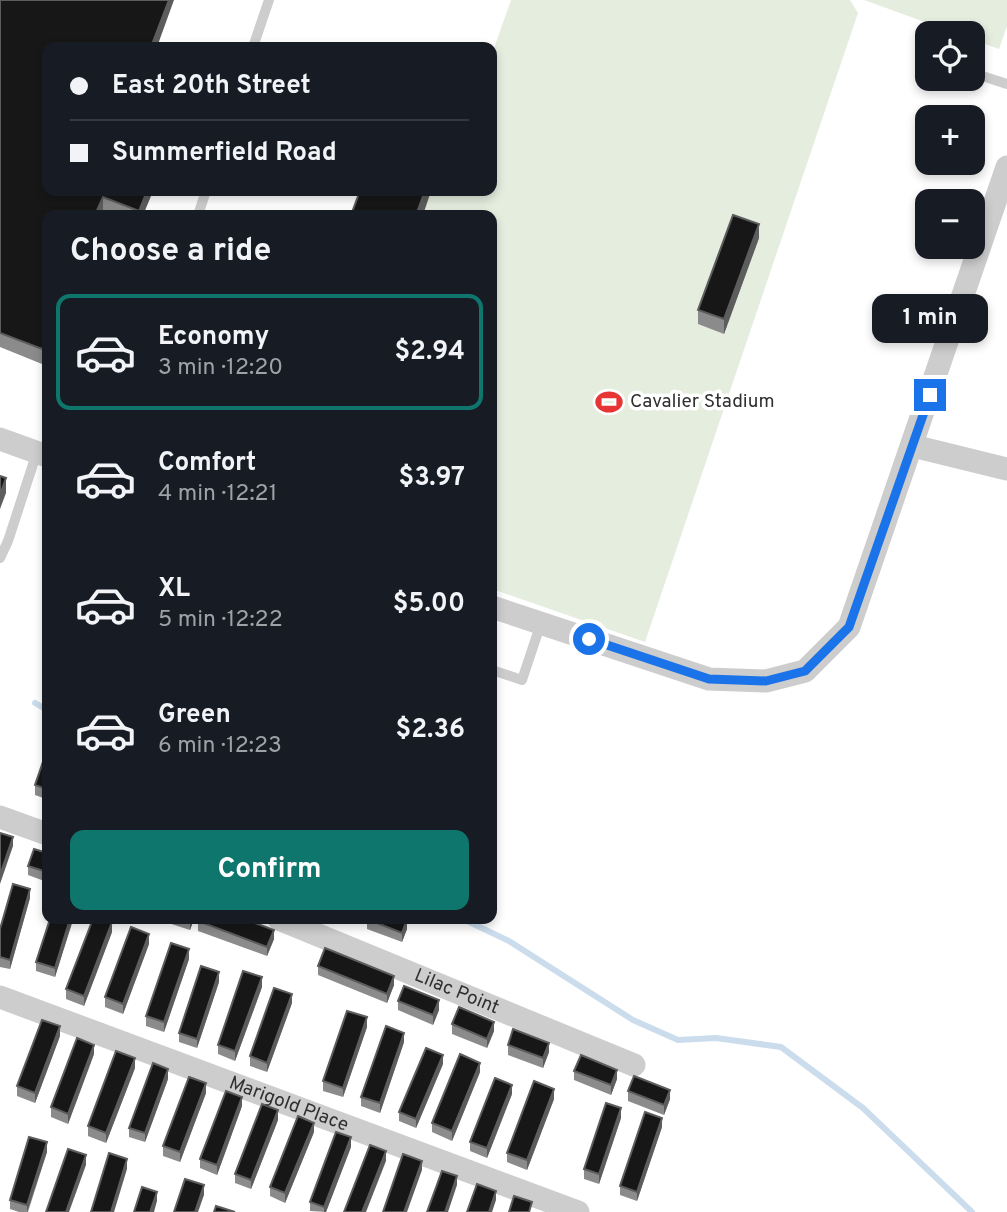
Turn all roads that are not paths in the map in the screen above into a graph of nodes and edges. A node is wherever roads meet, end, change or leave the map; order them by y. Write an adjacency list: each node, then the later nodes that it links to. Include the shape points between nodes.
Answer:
1 (269, 0): 2 (lane)
2 (255, 42)
3 (985, 77): 4 (lane)
4 (1007, 84)
5 (1007, 167): 7 (street)
6 (0, 439): 8 (street)
7 (913, 446): 9 (street); 12 (street, via 849,627 805,671 766,681 709,679)
8 (42, 454): 10 (lane)
9 (1007, 469)
10 (0, 558)
11 (497, 609): 12 (street)
12 (541, 623): 13 (lane, via 522,680)
13 (497, 672)
14 (0, 817): 15 (street)
15 (42, 832)
16 (291, 924): 18 (street, Lilac Point)
17 (0, 997): 19 (street, Marigold Place)
18 (634, 1065)
19 (578, 1212)

